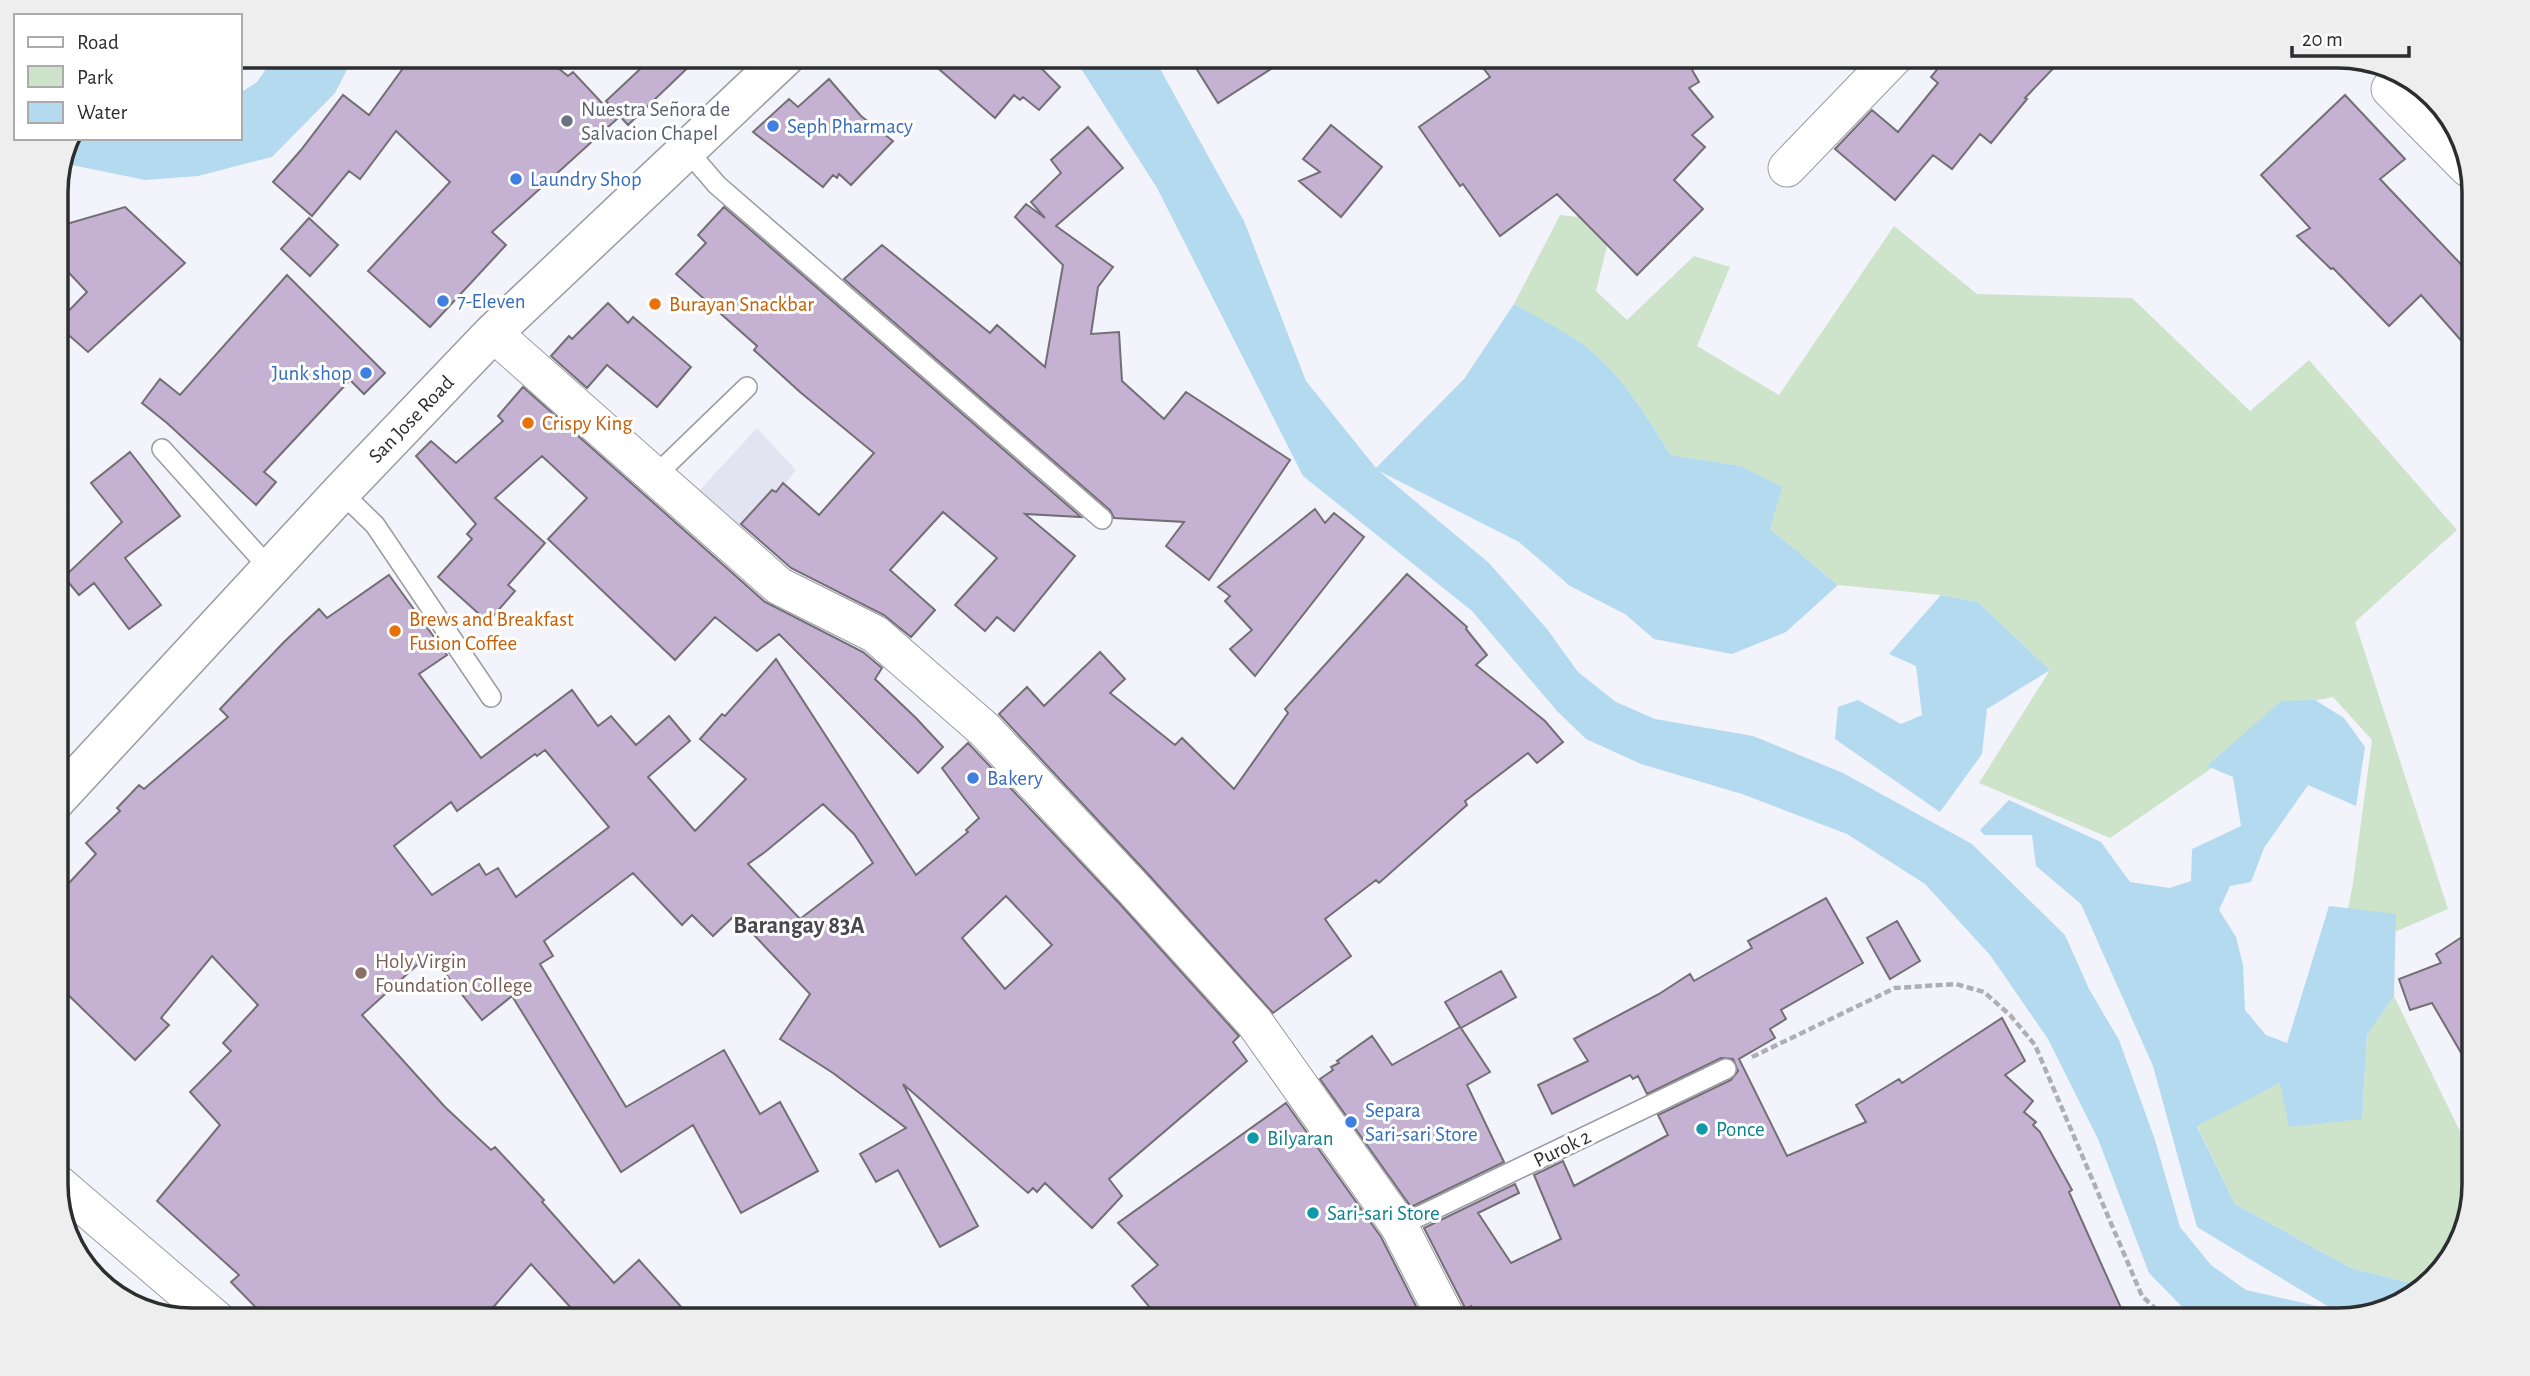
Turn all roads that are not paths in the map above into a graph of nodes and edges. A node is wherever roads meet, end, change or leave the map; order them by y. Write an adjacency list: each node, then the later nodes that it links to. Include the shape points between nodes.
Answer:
1 (1883, 68): 6 (street)
2 (767, 69): 4 (main road, San Jose Road)
3 (2390, 89): 5 (street)
4 (685, 149): 7 (main road, San Jose Road); 12 (lane, via 717,185)
5 (2456, 156)
6 (1787, 168)
7 (493, 333): 10 (street); 11 (main road, San Jose Road)
8 (747, 387): 10 (lane)
9 (162, 449): 13 (lane)
10 (656, 475): 18 (street, via 779,586 875,634 985,730 1255,1023)
11 (341, 492): 13 (main road, San Jose Road); 14 (lane, via 375,525)
12 (1102, 519)
13 (271, 570): 15 (main road, San Jose Road)
14 (491, 697)
15 (69, 786)
16 (1726, 1069): 18 (lane, Purok 2)
17 (69, 1193): 19 (street)
18 (1399, 1226): 20 (street)
19 (203, 1308)
20 (1441, 1308)

